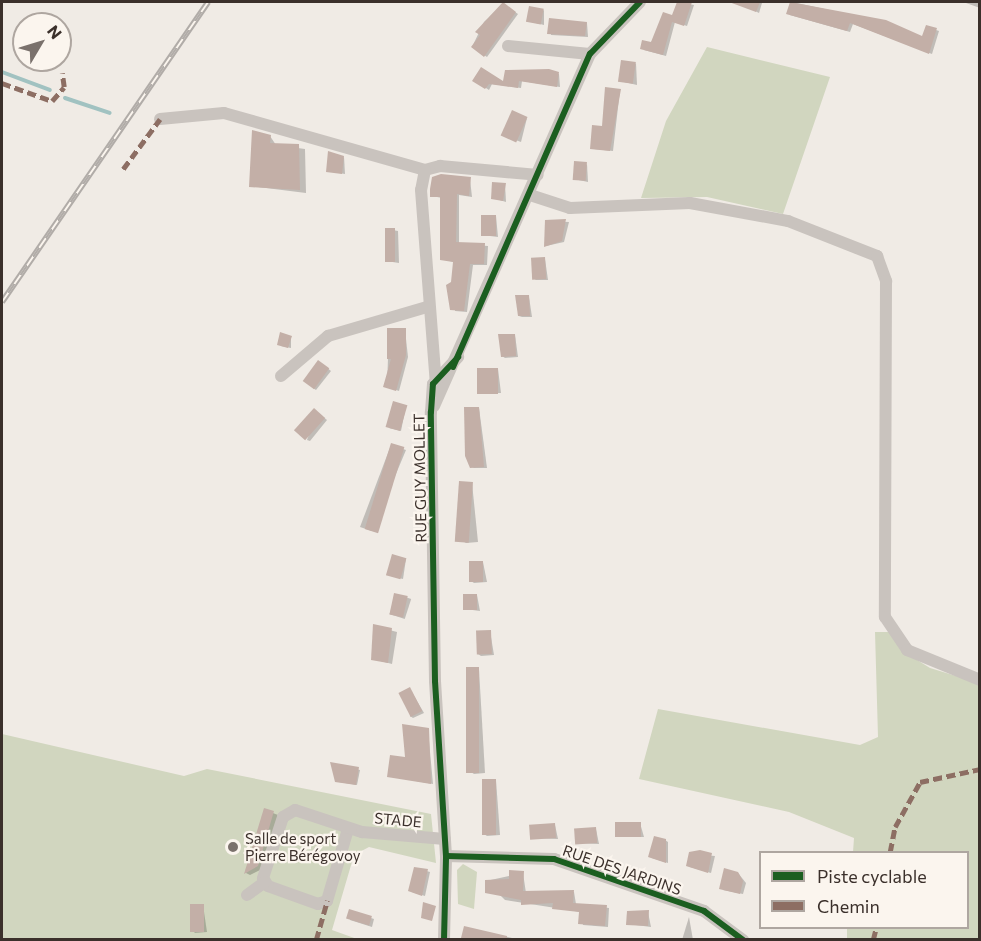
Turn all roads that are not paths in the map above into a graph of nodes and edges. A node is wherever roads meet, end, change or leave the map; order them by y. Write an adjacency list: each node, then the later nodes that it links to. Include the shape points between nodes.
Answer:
1 (640, 2): 3 (street, RUE GUY MOLLET)
2 (508, 46): 3 (street)
3 (590, 54): 6 (street, RUE GUY MOLLET)
4 (160, 119): 5 (street, via 224,113 249,117)
5 (425, 170): 6 (street, via 440,166); 8 (street, RUE GUY MOLLET, via 421,190)
6 (538, 175): 7 (street, RUE GUY MOLLET)
7 (530, 195): 10 (street, RUE GUY MOLLET, via 458,357); 11 (street, via 570,208 690,203 788,221 877,256 886,281 885,617 907,650)
8 (427, 307): 9 (street, via 328,336); 10 (street, RUE GUY MOLLET)
9 (281, 376)
10 (437, 387): 13 (street, RUE GUY MOLLET, via 431,412 435,681)
11 (980, 680)
12 (348, 829): 13 (street, STADE); 15 (street, STADE, via 295,810 283,817); 15 (street, via 327,901 318,904)
13 (445, 839): 14 (street, RUE GUY MOLLET)
14 (446, 856): 17 (street, RUE GUY MOLLET); 18 (street, RUE DES JARDINS, via 554,859 704,911)
15 (265, 882): 16 (street)
16 (248, 895)
17 (444, 939)
18 (743, 939)

